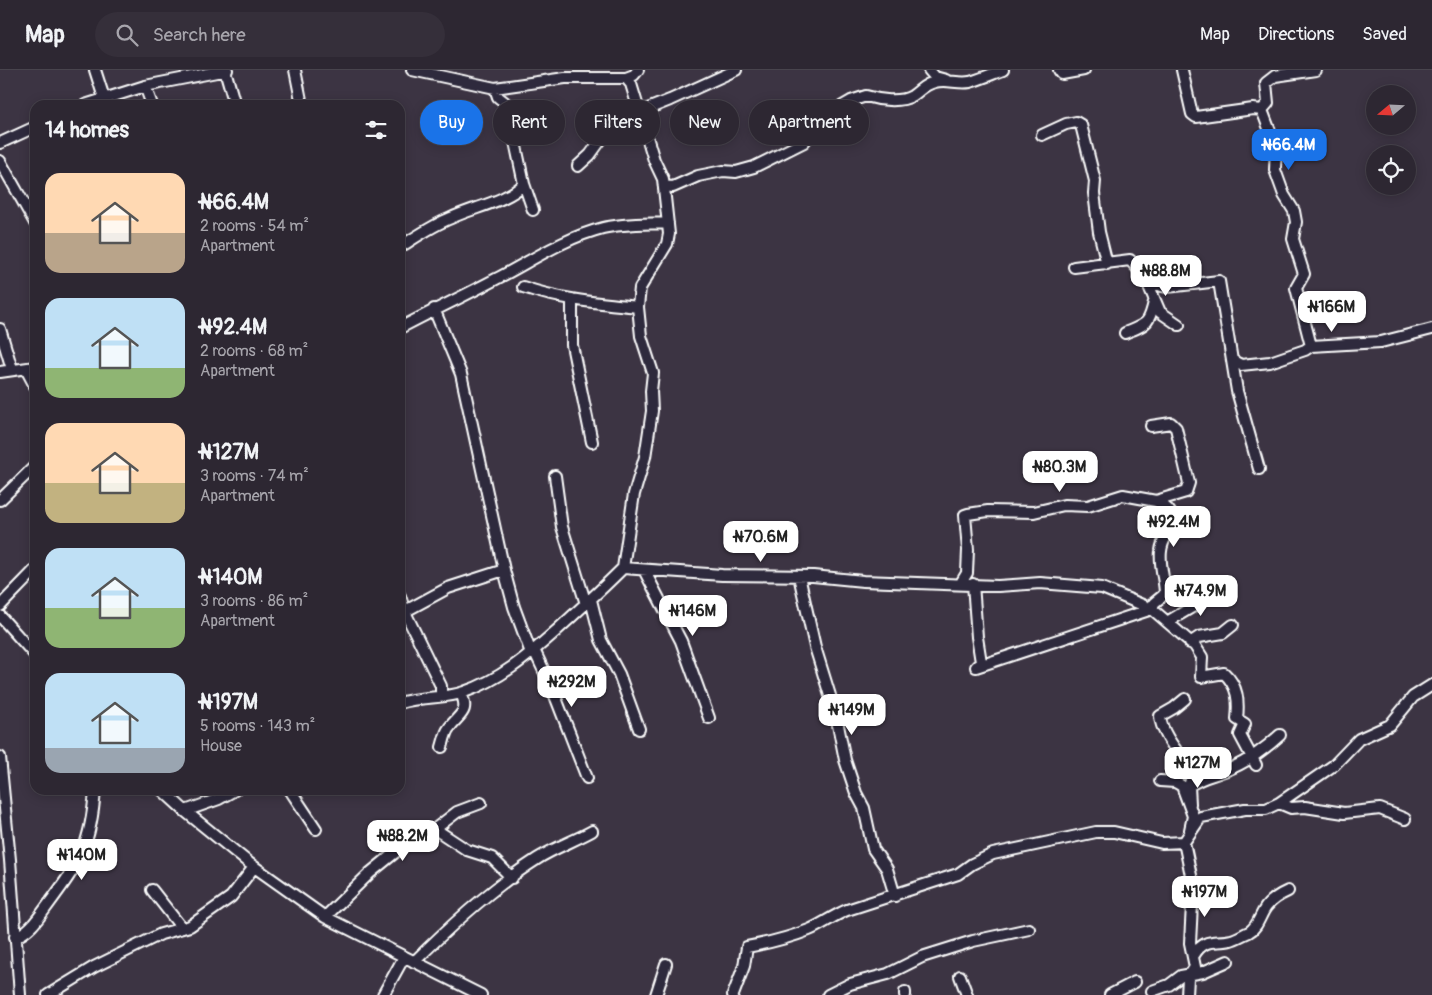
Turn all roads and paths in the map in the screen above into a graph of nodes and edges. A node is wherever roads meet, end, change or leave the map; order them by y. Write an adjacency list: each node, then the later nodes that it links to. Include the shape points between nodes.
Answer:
1 (95, 70): 16 (street)
2 (224, 70): 14 (street); 19 (street)
3 (295, 70): 20 (street)
4 (412, 70): 15 (street)
5 (736, 70): 22 (street)
6 (928, 70): 13 (street, via 935,77)
7 (1003, 70): 13 (street, via 968,82)
8 (1059, 70): 9 (street, via 1062,74)
9 (1084, 70)
10 (1182, 70): 23 (street, via 1192,114 1196,117)
11 (1316, 70): 23 (street, via 1275,76 1266,83 1268,102)
12 (627, 76): 15 (street, via 565,78); 21 (street)
13 (947, 80): 32 (street, via 924,86 911,97 893,100 866,96 851,101 819,123 804,142 754,167 698,176 673,187)
14 (146, 86): 16 (street); 18 (street)
15 (495, 88): 31 (street, via 498,97 507,104)
16 (104, 98): 17 (street)
17 (99, 100)
18 (150, 100)
19 (233, 100)
20 (301, 100)
21 (636, 100)
22 (660, 103)
23 (1262, 110): 50 (street, via 1276,147 1275,170 1294,211 1293,239 1304,274 1296,288)
24 (30, 129): 26 (street)
25 (1042, 135): 37 (street, via 1066,124 1076,122 1080,125 1095,181 1099,232)
26 (0, 143)
27 (597, 145): 30 (street)
28 (651, 145): 32 (street)
29 (0, 161): 34 (street)
30 (578, 166)
31 (524, 184): 33 (street); 36 (street, via 498,200 449,218)
32 (664, 186): 35 (street)
33 (533, 210)
34 (30, 214)
35 (668, 223): 43 (street, via 667,244 640,288); 44 (street, via 617,226 580,235)
36 (405, 244)
37 (1107, 264): 38 (street); 39 (street, via 1130,260)
38 (1074, 267)
39 (1144, 276): 42 (street); 51 (street, via 1158,286 1167,287 1219,281)
40 (523, 286): 41 (street, via 542,294)
41 (572, 299): 43 (street); 56 (street, via 572,345)
42 (1154, 302): 46 (street, via 1160,312); 49 (street, via 1150,319 1143,326)
43 (638, 307): 62 (street, via 641,336 653,374 652,411 645,457 634,494)
44 (434, 309): 45 (street); 63 (street, via 461,374)
45 (405, 325)
46 (1179, 325)
47 (0, 329): 53 (street)
48 (1432, 329): 50 (street, via 1381,342)
49 (1124, 333)
50 (1311, 346): 51 (street, via 1270,362 1241,365)
51 (1232, 360): 57 (street, via 1237,391)
52 (30, 368): 53 (street)
53 (12, 369): 54 (street)
54 (0, 372)
55 (1151, 426): 61 (street, via 1171,423 1176,428 1189,483 1186,492)
56 (592, 442)
57 (1260, 469)
58 (30, 470): 60 (street)
59 (554, 476): 70 (street, via 562,527)
60 (2, 494)
61 (1156, 501): 67 (street, via 1123,495 1088,506 1064,505 1034,512 988,511 965,515 967,573); 72 (street, via 1169,510 1172,527 1161,548 1165,594)
62 (623, 568): 64 (street); 70 (street)
63 (504, 570): 73 (street, via 448,588); 80 (street, via 514,607)
64 (644, 570): 66 (street); 86 (street, via 680,641)
65 (30, 575): 71 (street)
66 (799, 576): 67 (street, via 863,582); 113 (street, via 845,760 864,808 873,849 886,869)
67 (960, 583): 68 (street)
68 (973, 584): 72 (street, via 1040,583 1102,588); 72 (street, via 981,662 976,667)
69 (1220, 587): 76 (street)
70 (589, 602): 80 (street); 87 (street, via 601,640 619,674)
71 (0, 606)
72 (1152, 609): 76 (street)
73 (405, 611)
74 (0, 616): 79 (street)
75 (405, 619): 83 (street, via 441,686)
76 (1167, 622): 78 (street)
77 (1233, 625): 78 (street, via 1223,634 1199,637)
78 (1190, 643): 91 (street, via 1200,651 1203,679 1224,673 1233,683 1238,699 1237,719 1245,724 1240,734)
79 (30, 649)
80 (533, 652): 82 (street, via 489,681); 92 (street, via 552,688)
81 (1432, 685): 100 (street, via 1413,697 1390,725 1359,739 1334,765)
82 (461, 694): 83 (street); 89 (street, via 464,710 448,729)
83 (440, 695): 85 (street)
84 (1185, 698): 94 (street, via 1160,716 1160,723 1193,774)
85 (405, 702)
86 (709, 718)
87 (639, 730)
88 (1280, 735): 91 (street)
89 (442, 747)
90 (0, 757): 117 (street)
91 (1254, 761): 94 (street, via 1197,780)
92 (586, 778)
93 (1160, 781): 101 (street, via 1182,786)
94 (1189, 786): 101 (street)
95 (95, 795): 117 (street, via 90,829 80,859 41,915 26,931)
96 (167, 795): 102 (street)
97 (226, 795): 102 (street)
98 (293, 795): 104 (street)
99 (481, 803): 105 (street, via 457,812)
100 (1279, 803): 103 (street, via 1291,808 1344,813 1380,809); 107 (street, via 1266,809 1245,809 1201,817)
101 (1190, 804): 107 (street, via 1193,816)
102 (185, 812): 109 (street)
103 (1405, 819)
104 (316, 829)
105 (435, 829): 110 (street, via 467,850 492,858); 114 (street, via 408,842)
106 (592, 831): 110 (street, via 538,858)
107 (1190, 831): 108 (street)
108 (1184, 842): 113 (street, via 1162,843 1114,832 1065,837 993,854 958,874); 118 (street, via 1193,885 1190,943)
109 (254, 867): 114 (street); 115 (street, via 231,897 190,926)
110 (512, 878): 120 (street, via 457,920)
111 (152, 890): 115 (street)
112 (1288, 891): 118 (street, via 1264,908 1251,931 1231,940 1203,944)
113 (895, 896): 133 (street, via 830,917 810,930 747,947)
114 (325, 917): 119 (street)
115 (181, 927): 129 (street, via 94,967)
116 (1029, 929): 134 (street, via 973,941 922,957 888,974 850,984)
117 (15, 937): 128 (street)
118 (1194, 955): 123 (street)
119 (404, 957): 120 (street); 130 (street)
120 (414, 962): 127 (street)
121 (1228, 962): 123 (street, via 1204,972)
122 (666, 964): 132 (street)
123 (1193, 972): 126 (street, via 1161,989); 137 (street, via 1188,978)
124 (960, 976): 135 (street)
125 (1135, 982): 136 (street)
126 (1152, 990)
127 (461, 991): 131 (street)
128 (20, 995)
129 (48, 995)
130 (384, 995)
131 (481, 995)
132 (656, 995)
133 (733, 995)
134 (828, 995)
135 (967, 995)
136 (1110, 995)
137 (1187, 995)

